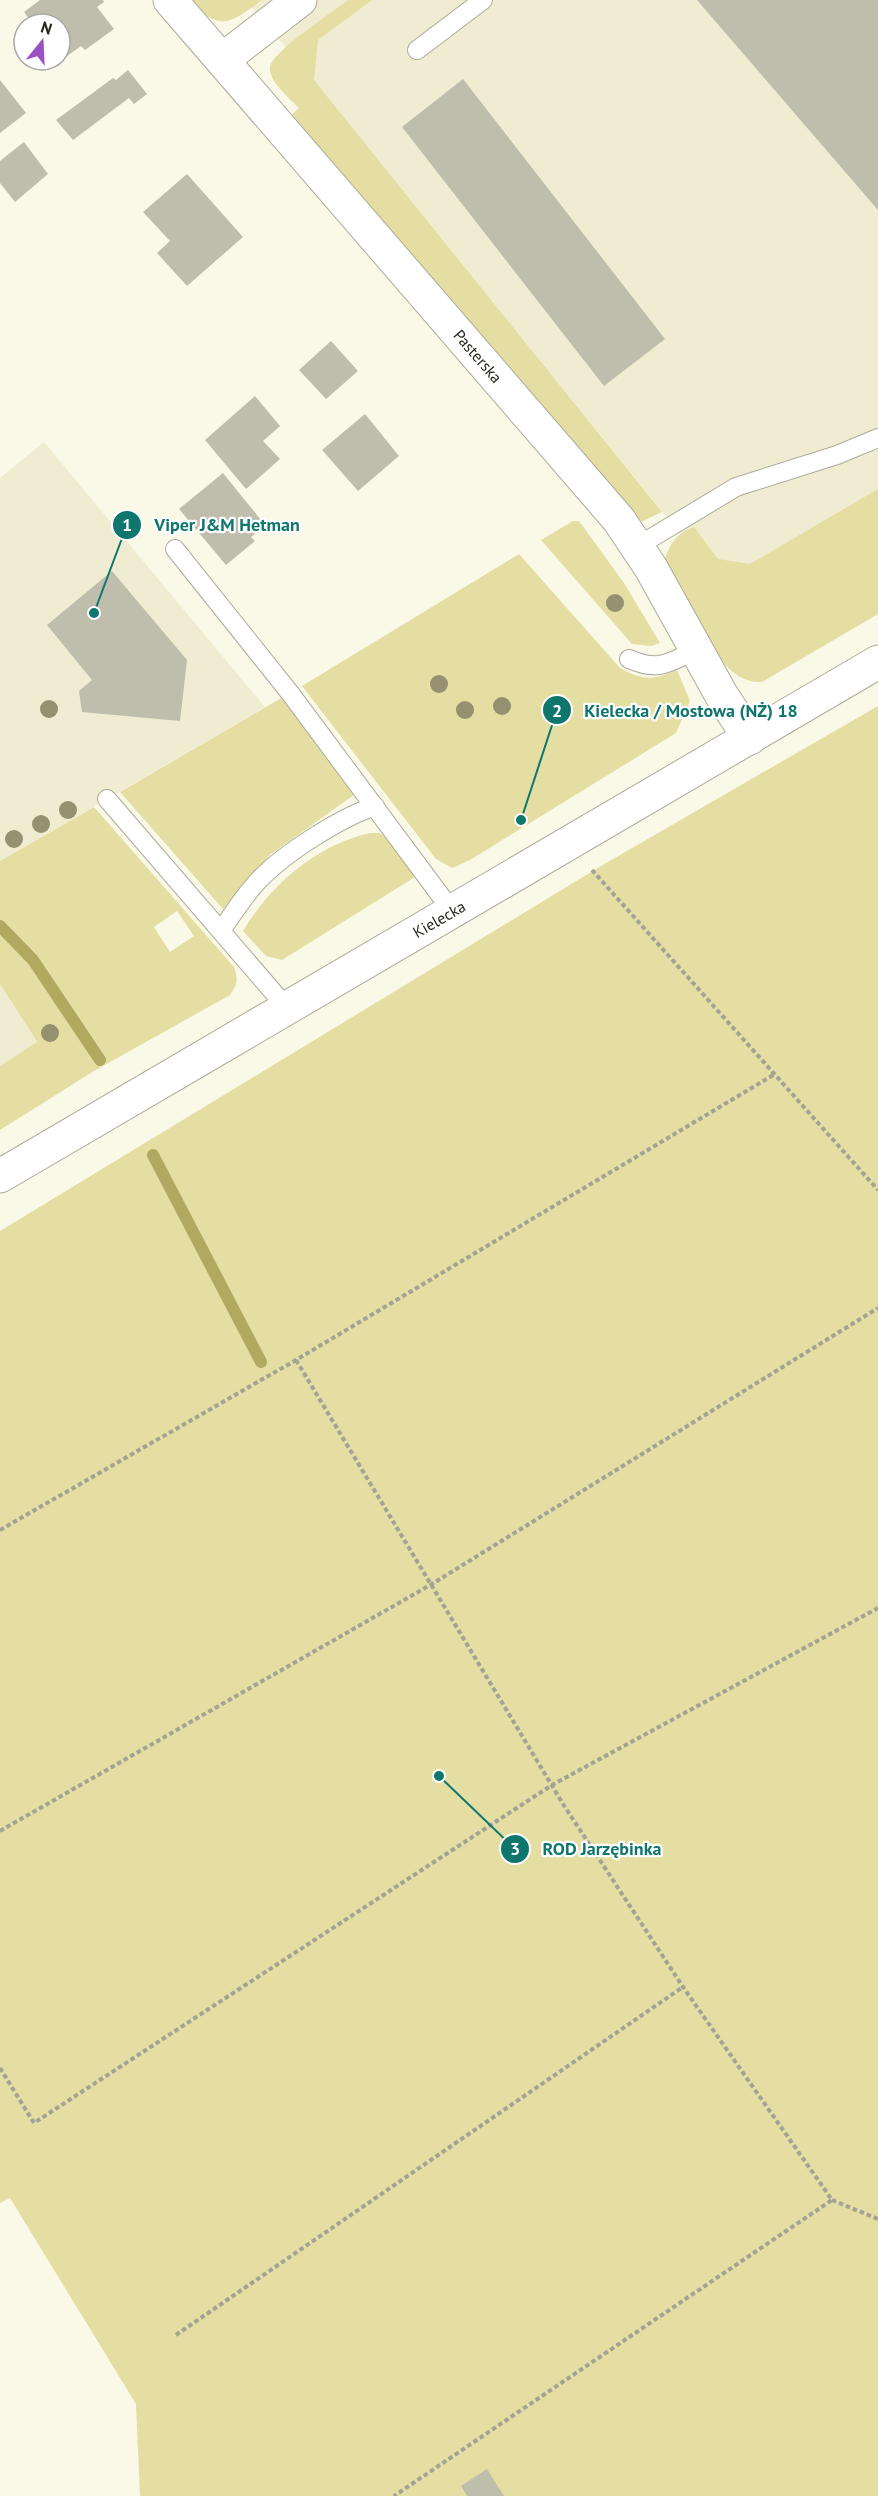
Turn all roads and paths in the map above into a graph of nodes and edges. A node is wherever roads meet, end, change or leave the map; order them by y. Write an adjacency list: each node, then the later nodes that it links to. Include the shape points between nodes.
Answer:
1 (170, 0): 5 (street, Pasterska)
2 (300, 0): 5 (street)
3 (483, 0): 4 (lane)
4 (417, 50)
5 (222, 60): 7 (street, Pasterska)
6 (878, 438): 7 (lane, via 736,487)
7 (638, 546): 9 (street, Pasterska)
8 (175, 549): 14 (lane)
9 (696, 650): 10 (lane, via 662,666); 12 (street, Pasterska)
10 (629, 659)
11 (878, 662): 12 (street, Kielecka)
12 (750, 738): 15 (street, Kielecka)
13 (107, 799): 17 (lane)
14 (375, 806): 16 (lane); 17 (lane, via 355,813 260,878)
15 (567, 843): 16 (street, Kielecka); 19 (path)
16 (452, 911): 18 (street, Kielecka)
17 (221, 931): 18 (lane)
18 (287, 1008): 20 (street, Kielecka)
19 (775, 1074): 21 (path); 23 (path)
20 (0, 1176)
21 (878, 1190)
22 (878, 1308): 25 (path)
23 (297, 1360): 24 (path); 25 (path)
24 (0, 1530)
25 (432, 1584): 27 (path); 28 (path)
26 (878, 1608): 27 (path)
27 (552, 1785): 29 (path); 30 (path, via 34,2124)
28 (0, 1831)
29 (683, 1987): 31 (path); 33 (path)
30 (0, 2068)
31 (832, 2200): 32 (path); 34 (path)
32 (878, 2219)
33 (176, 2335)
34 (394, 2496)

